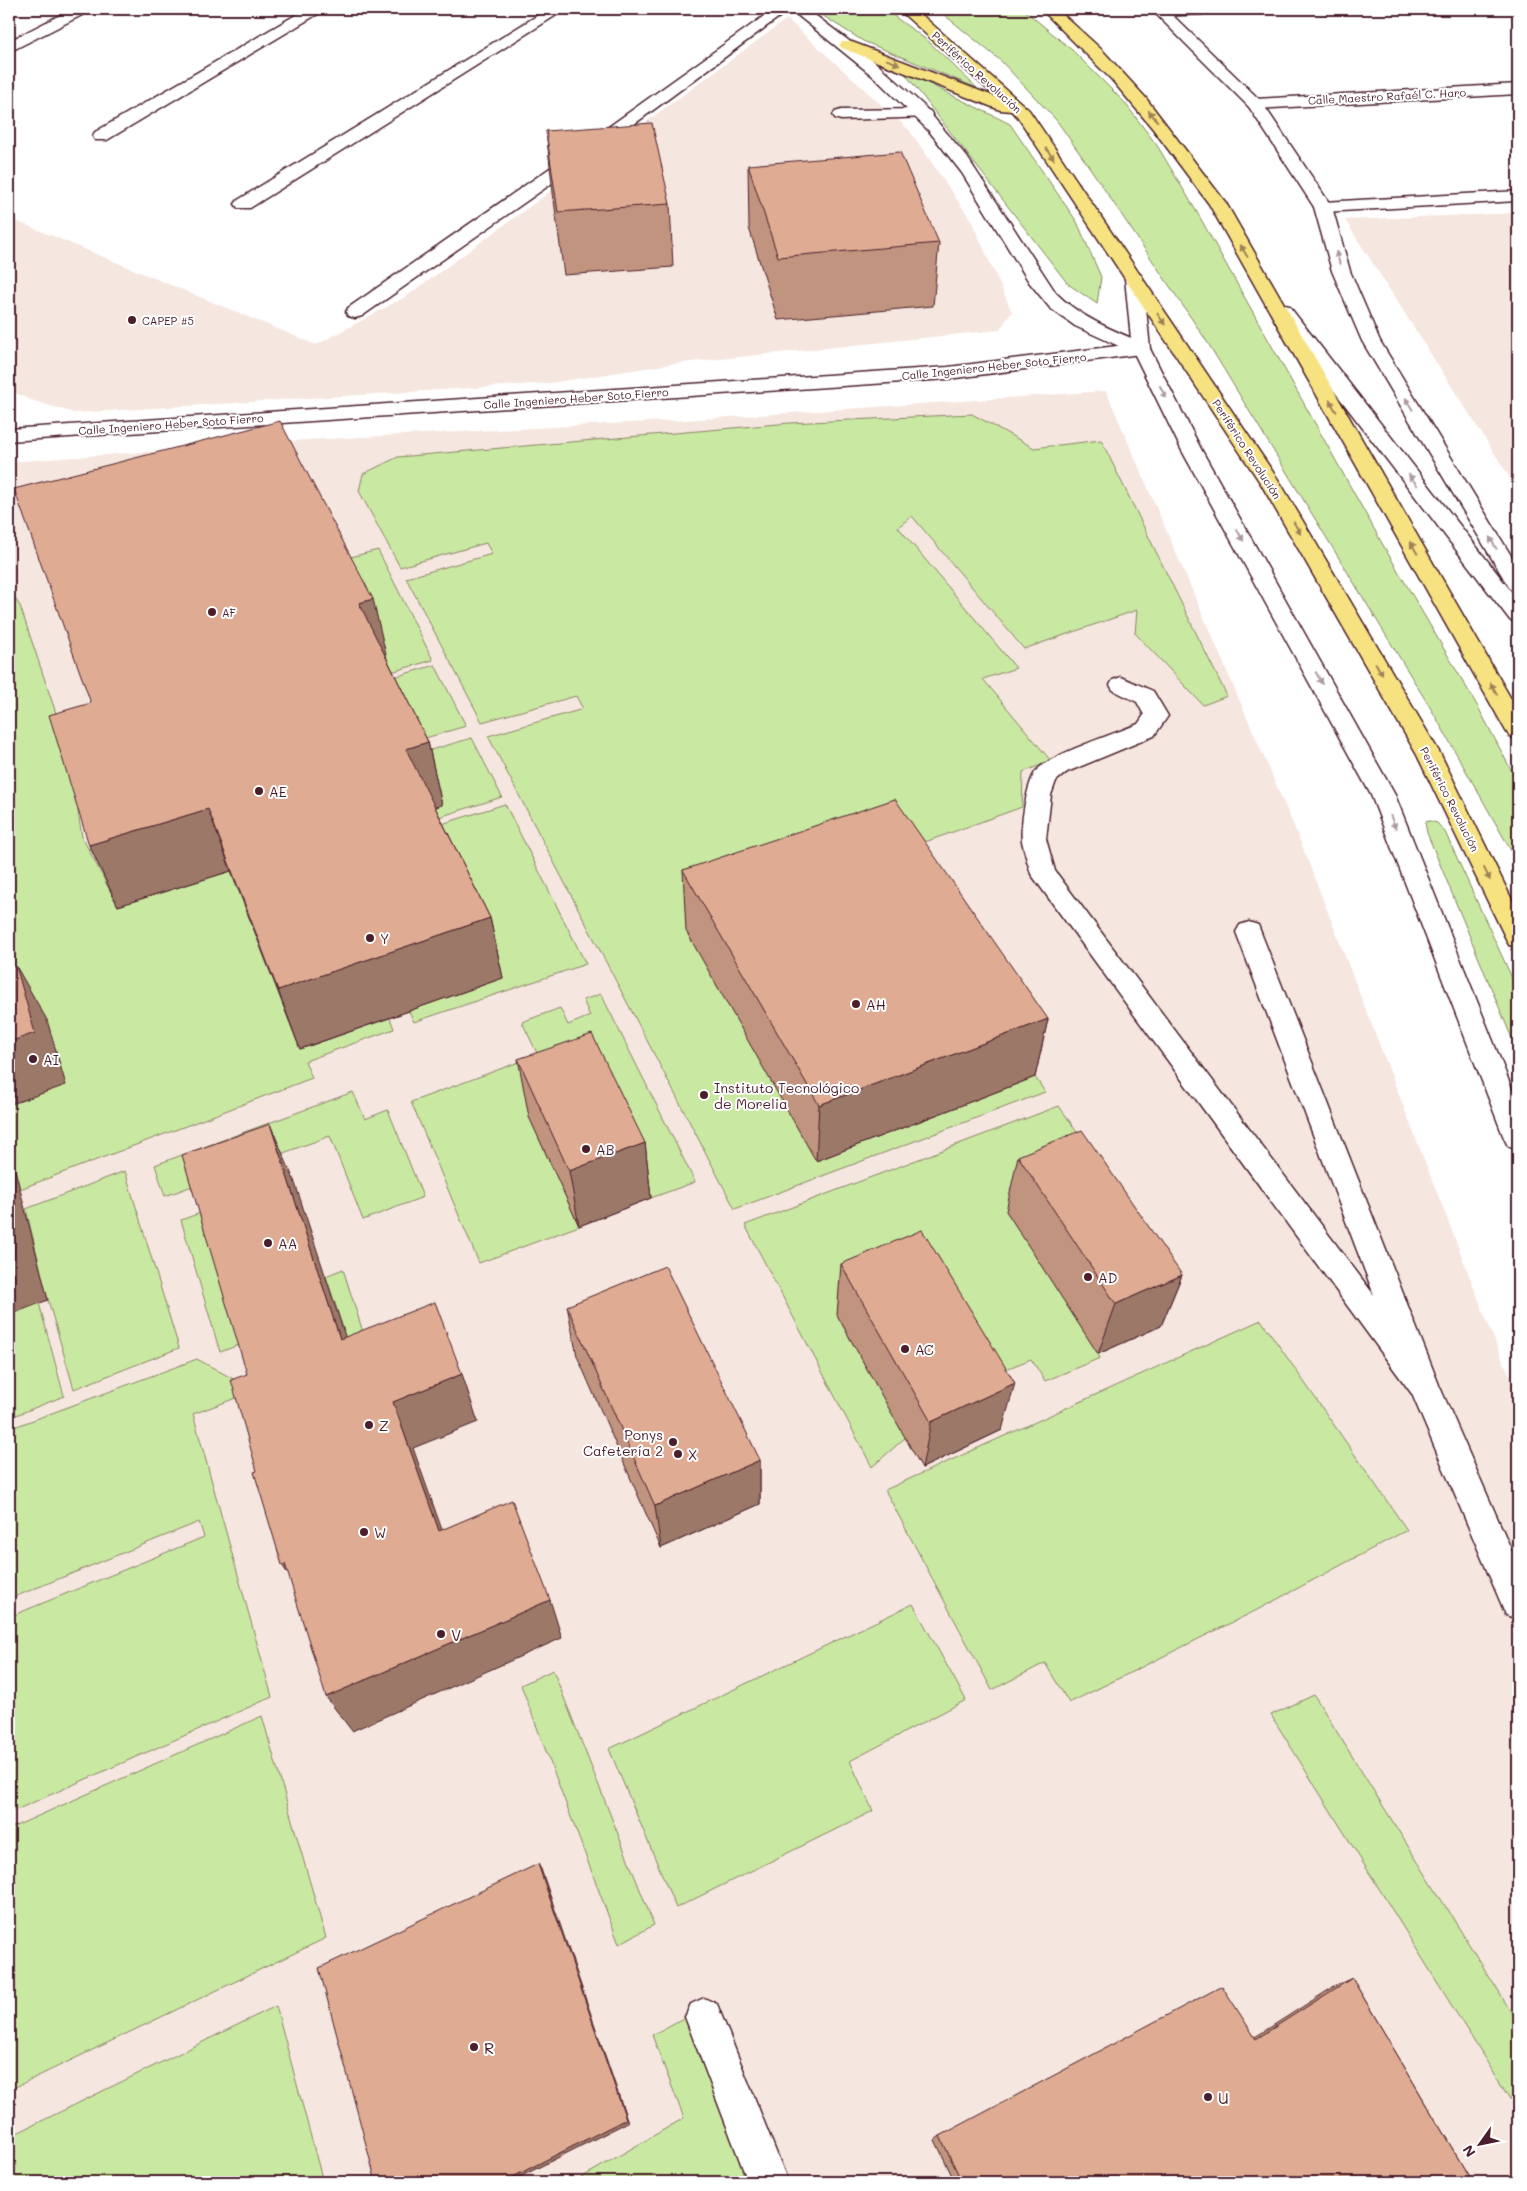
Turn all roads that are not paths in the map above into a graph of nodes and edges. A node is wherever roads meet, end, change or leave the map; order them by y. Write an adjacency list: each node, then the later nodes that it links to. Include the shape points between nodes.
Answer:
1 (83, 9): 11 (street)
2 (316, 9): 17 (street)
3 (558, 9): 19 (street)
4 (783, 9): 23 (street)
5 (798, 9): 10 (street)
6 (906, 9): 14 (highway, Periférico Revolución)
7 (1048, 9): 22 (highway, one-way to 7, via 1217,203 1159,123 1121,77 1079,34)
8 (1202, 9): 9 (street)
9 (1160, 10): 13 (street)
10 (847, 45): 14 (highway, one-way to 14); 15 (street)
11 (9, 47)
12 (1518, 89): 13 (street, Calle Maestro Rafaél C. Haro)
13 (1255, 104): 20 (street)
14 (1023, 113): 21 (highway, Periférico Revolución, one-way to 21)
15 (924, 114): 16 (street); 24 (street, via 979,187 1044,291 1087,325)
16 (841, 115)
17 (101, 136)
18 (1518, 196): 20 (street)
19 (244, 204)
20 (1323, 207): 26 (street, one-way to 20, via 1371,341 1342,271)
21 (1134, 278): 24 (street); 31 (highway, Periférico Revolución, one-way to 31, via 1271,484 1429,756)
22 (1269, 293): 27 (street, one-way to 22); 29 (highway, one-way to 22)
23 (355, 312)
24 (1141, 349): 25 (street, Calle Ingeniero Heber Soto Fierro, via 948,373); 32 (street, one-way to 32, via 1191,449 1383,795)
25 (9, 435)
26 (1518, 584)
27 (1518, 615)
28 (1121, 685): 33 (street, via 1145,697 1156,716 1146,730 1059,766 1045,777 1039,794 1034,839 1043,874)
29 (1518, 731)
30 (1249, 932): 33 (street)
31 (1518, 938)
32 (1518, 1138)
33 (1424, 1385): 34 (street)
34 (1518, 1603)
35 (704, 2017): 36 (street)
36 (768, 2182)

